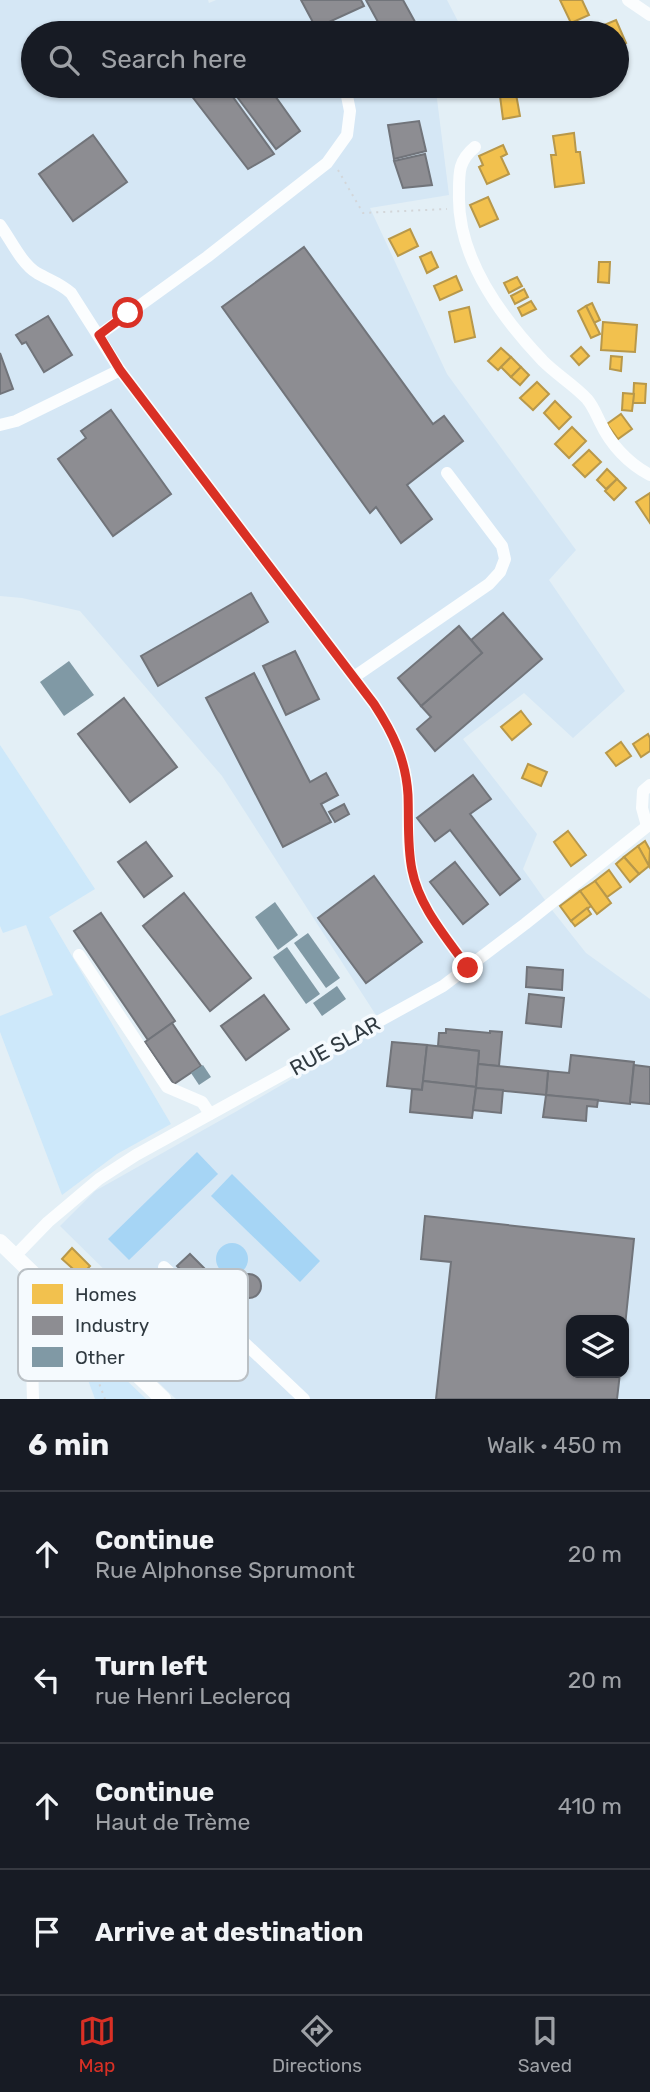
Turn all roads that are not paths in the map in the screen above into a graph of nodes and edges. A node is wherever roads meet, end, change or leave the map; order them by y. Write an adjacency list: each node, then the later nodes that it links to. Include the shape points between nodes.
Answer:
1 (628, 0): 2 (street)
2 (650, 15)
3 (347, 98): 6 (street, via 347,135 327,163)
4 (475, 147): 10 (street, via 461,161 458,209 462,233 493,300 543,361 588,400 623,457)
5 (0, 225): 6 (street, via 38,274 71,293)
6 (99, 335): 7 (street)
7 (120, 370): 8 (street); 11 (street)
8 (0, 425)
9 (447, 473): 11 (street, via 502,546 505,559 500,572 467,601)
10 (650, 475)
11 (354, 677): 15 (street, via 391,729 403,760 409,853 422,902)
12 (650, 785): 13 (street, via 643,791 642,808)
13 (649, 825): 15 (street, RUE SLAR)
14 (79, 955): 16 (street, via 167,1087 202,1102)
15 (468, 968): 16 (street, RUE SLAR)
16 (210, 1114): 18 (street, RUE SLAR, via 99,1179)
17 (0, 1242): 18 (main road)
18 (14, 1257): 19 (main road)
19 (26, 1269)
20 (248, 1346): 25 (street)
21 (33, 1381): 23 (street)
22 (144, 1381): 24 (main road)
23 (33, 1399)
24 (163, 1399)
25 (304, 1399)

